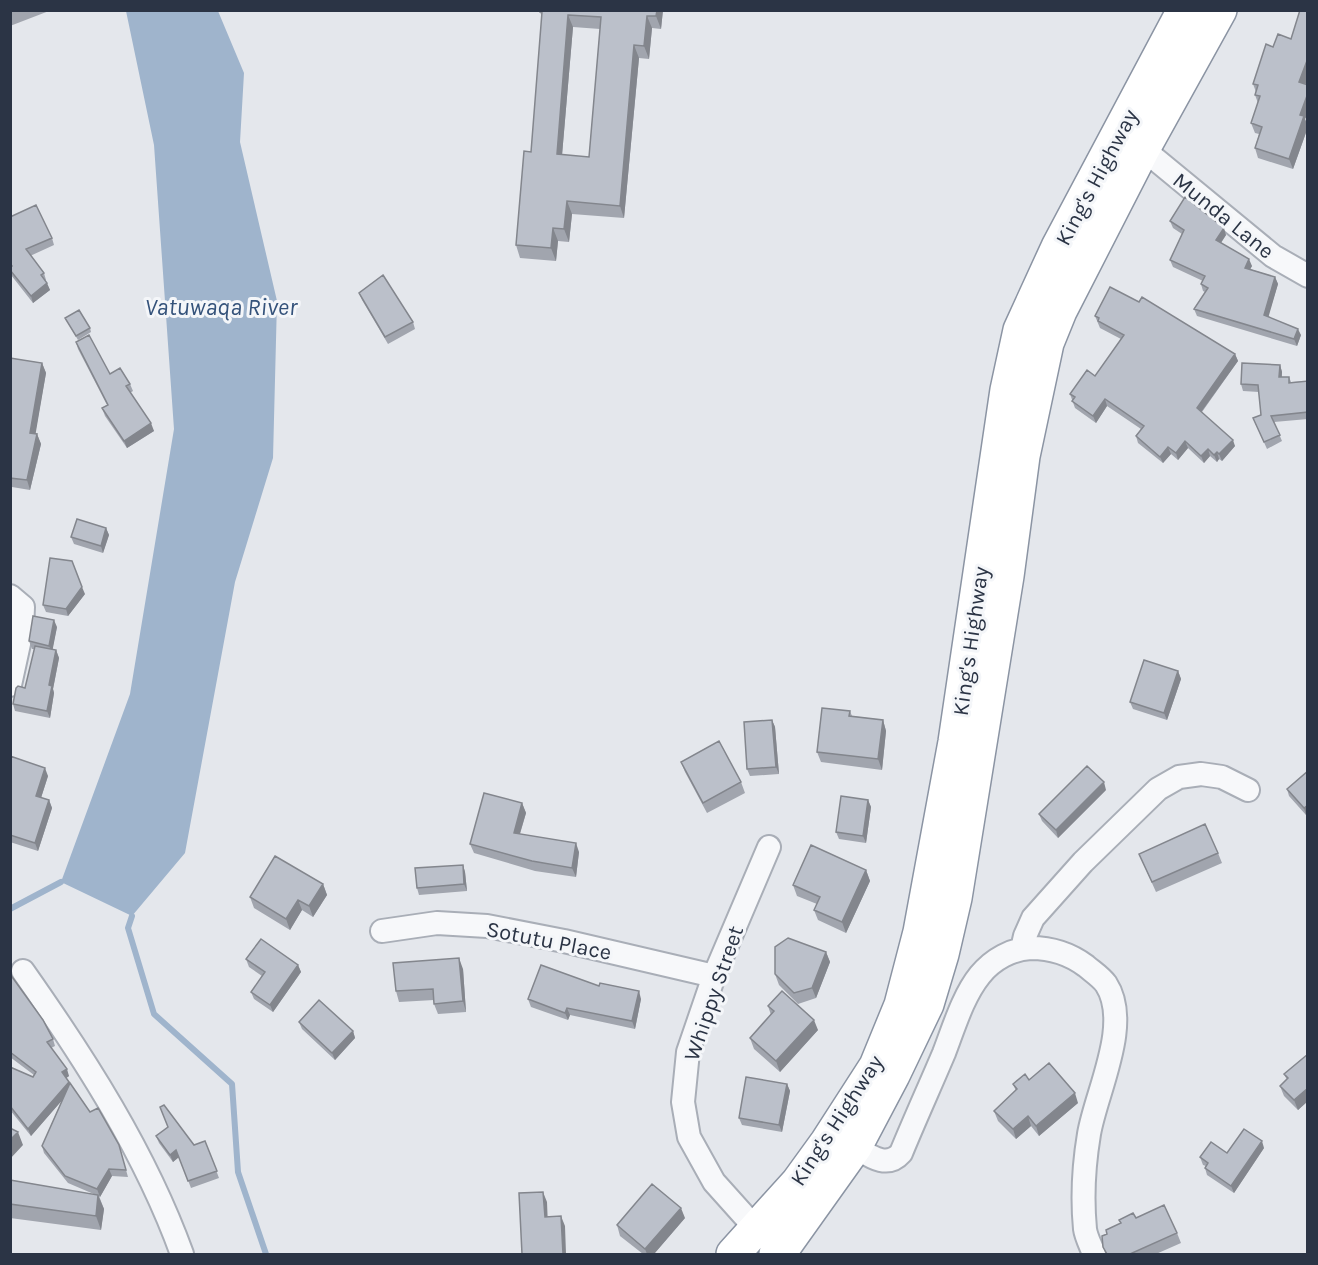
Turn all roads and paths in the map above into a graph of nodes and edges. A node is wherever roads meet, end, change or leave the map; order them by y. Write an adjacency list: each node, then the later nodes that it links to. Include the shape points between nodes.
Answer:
1 (1192, 17): 2 (highway, King's Highway); 13 (highway, King's Highway, via 1058,247 1020,330 1007,390 955,742 920,932 901,1005 876,1066 798,1182)
2 (1143, 149): 3 (street, Munda Lane, via 1273,256); 12 (highway, King's Highway, via 1047,343 1023,456 977,766 942,954 927,1004)
3 (1308, 276)
4 (10, 596): 5 (street, via 23,607)
5 (10, 685)
6 (1248, 790): 9 (street, via 1222,777 1201,774 1179,777 1158,789 1083,862 1033,918)
7 (769, 847): 11 (street, Whippy Street)
8 (382, 932): 11 (street, Sotutu Place, via 437,922 488,926)
9 (1022, 949): 12 (street, via 1006,954 980,975 901,1153 892,1160 881,1161); 16 (street, via 1058,951 1080,961 1106,984 1113,999 1113,1035 1089,1132 1084,1187 1085,1231)
10 (23, 971): 14 (street, via 125,1128)
11 (714, 976): 13 (street, Whippy Street, via 688,1052 683,1102 690,1137 714,1182)
12 (855, 1147): 13 (highway, King's Highway, via 803,1221)
13 (767, 1242): 15 (highway, King's Highway)
14 (182, 1254)
15 (733, 1254)
16 (1094, 1254)

